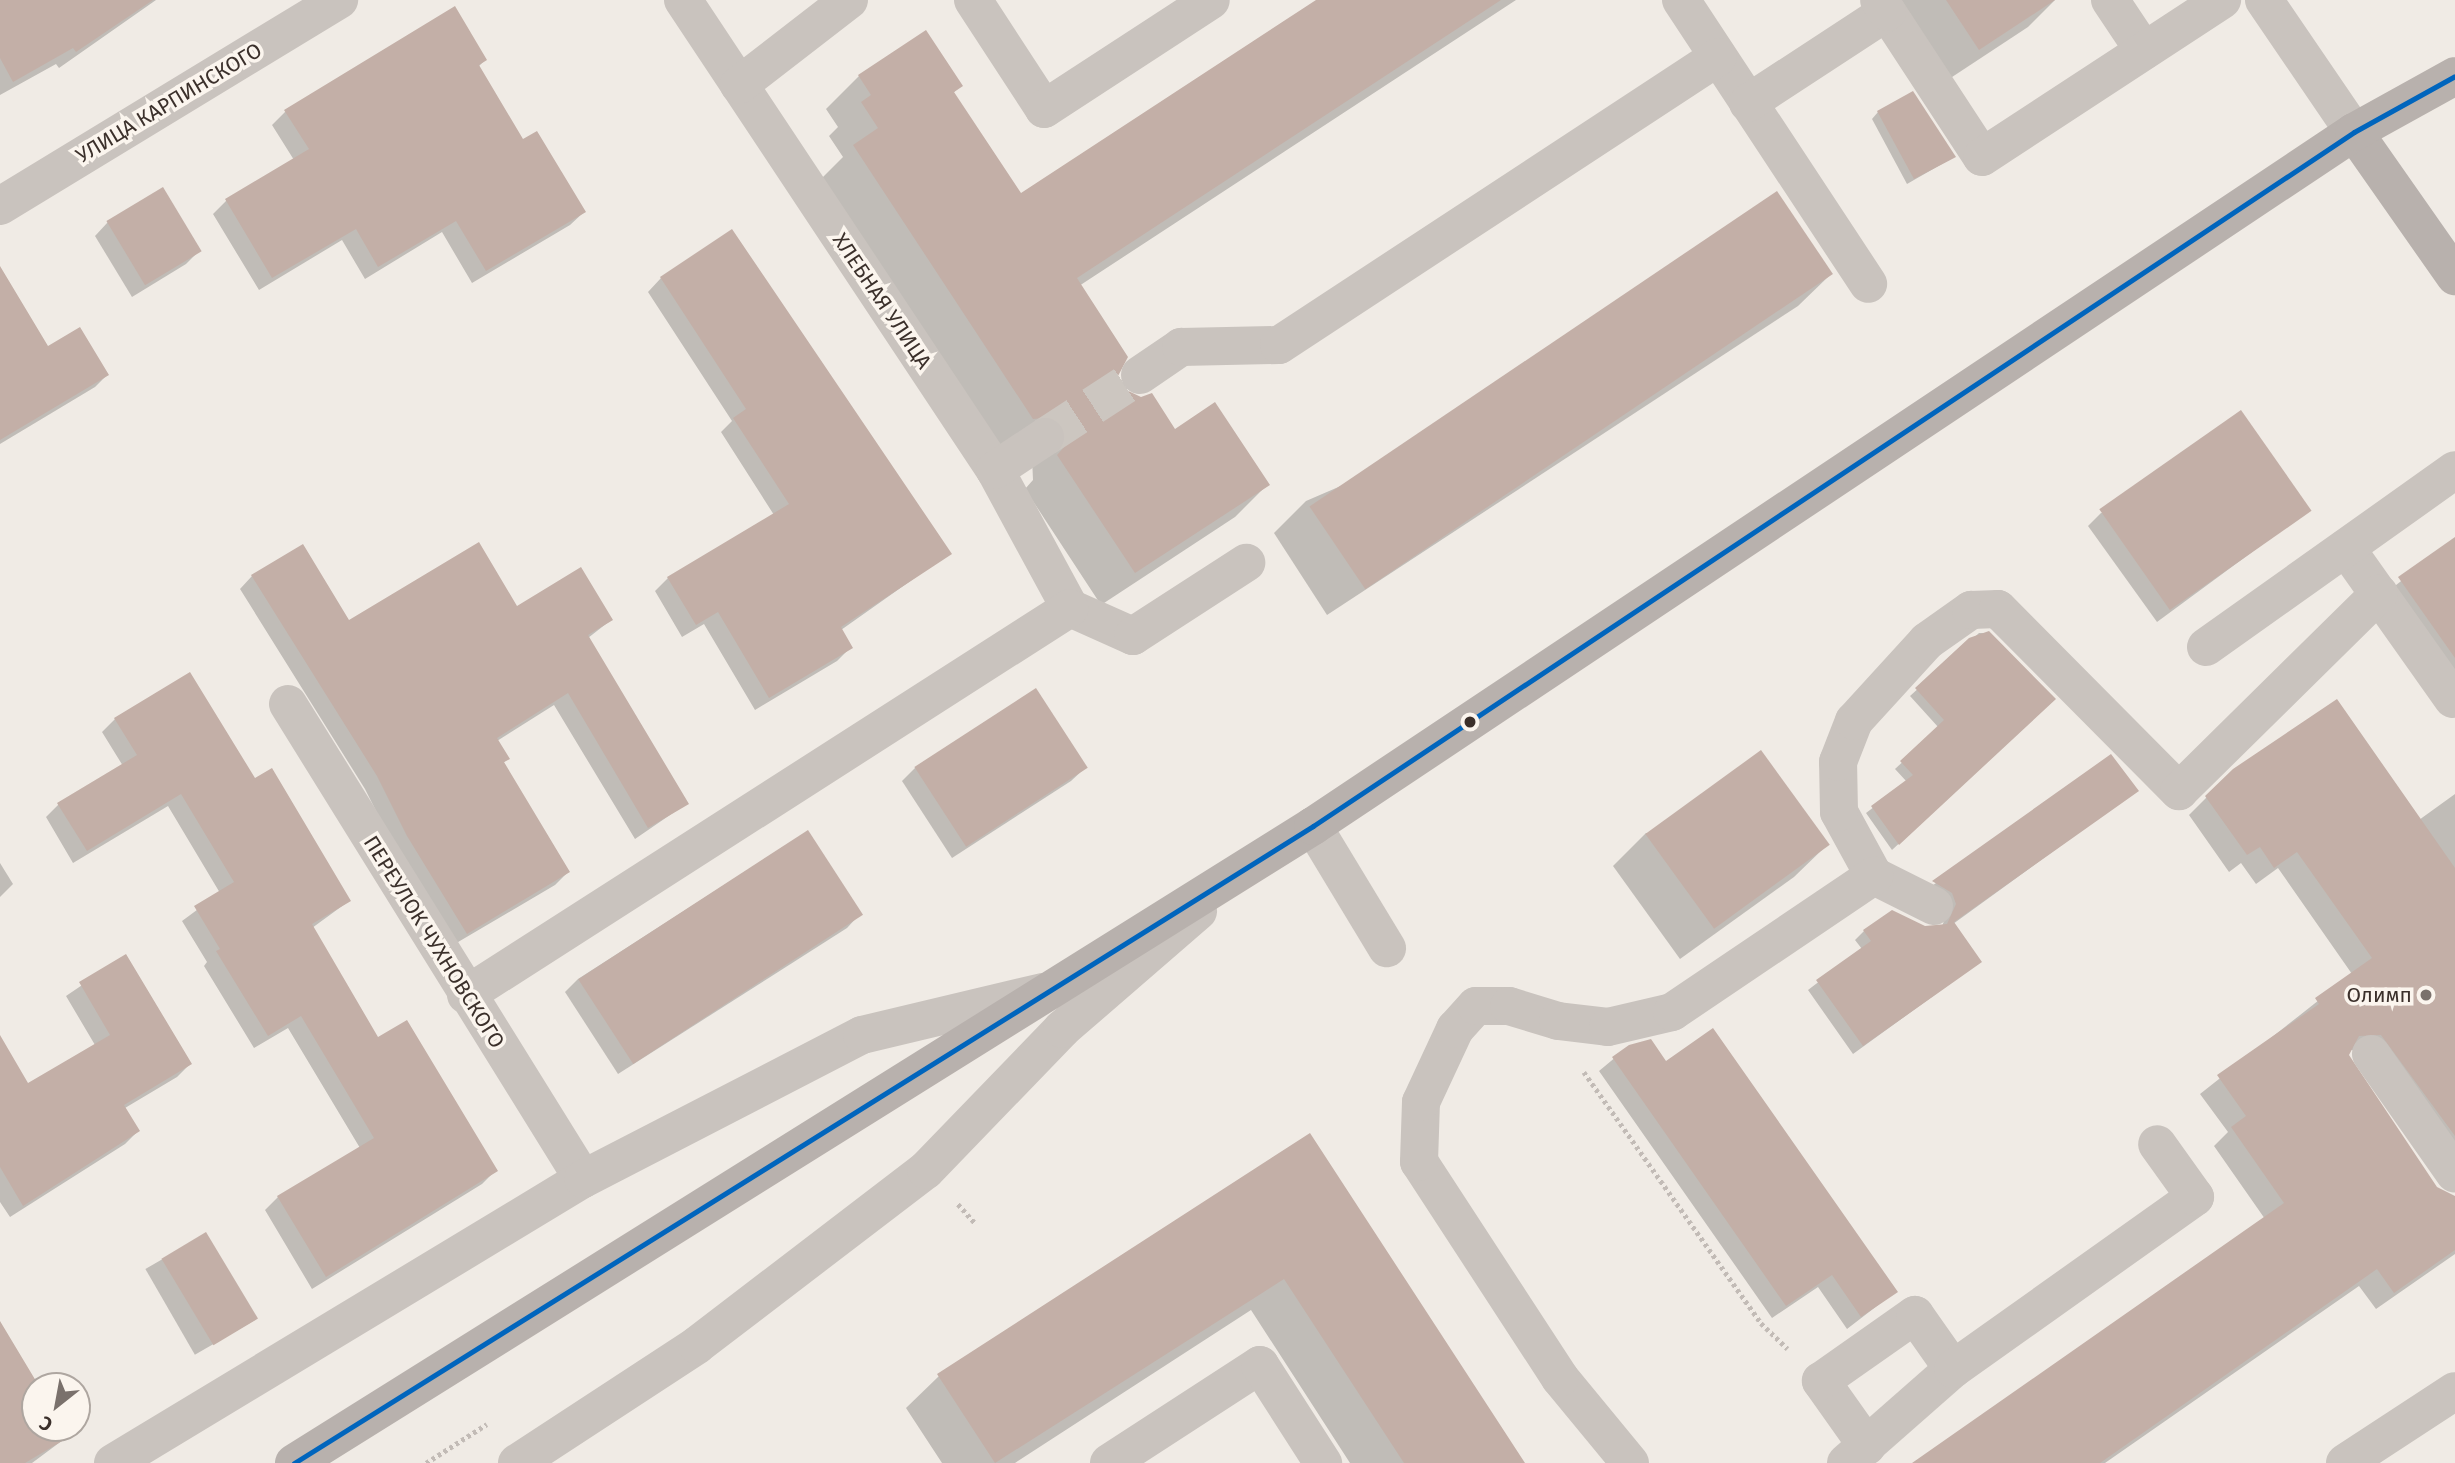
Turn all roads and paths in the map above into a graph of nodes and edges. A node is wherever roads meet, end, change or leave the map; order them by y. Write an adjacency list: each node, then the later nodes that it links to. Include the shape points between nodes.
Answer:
1 (339, 0): 17 (street, УЛИЦА КАРПИНСКОГО)
2 (683, 0): 14 (street, ХЛЕБНАЯ УЛИЦА)
3 (849, 0): 14 (street)
4 (972, 0): 5 (street, via 1044,109)
5 (1211, 0)
6 (1681, 0): 12 (street)
7 (2110, 0): 11 (street)
8 (2222, 0): 11 (street)
9 (2264, 0): 16 (street)
10 (1883, 6): 11 (street, via 1982,157); 15 (street)
11 (2144, 51)
12 (1718, 57): 15 (street); 20 (street, via 1279,345 1181,347)
13 (2455, 76): 16 (main road)
14 (738, 85): 22 (street, ХЛЕБНАЯ УЛИЦА)
15 (1748, 103): 19 (street)
16 (2354, 132): 18 (main road); 31 (main road)
17 (0, 206)
18 (2455, 276)
19 (1868, 284)
20 (1140, 375)
21 (1045, 437): 22 (street)
22 (995, 470): 27 (street, ХЛЕБНАЯ УЛИЦА)
23 (2455, 470): 24 (street)
24 (2346, 548): 26 (street); 28 (street)
25 (1247, 563): 27 (street, via 1133,636)
26 (2379, 594): 29 (street); 33 (street, via 2179,791 1998,609 1971,610 1927,641 1854,721 1838,762 1839,812)
27 (1070, 608): 37 (street)
28 (2206, 647)
29 (2453, 699)
30 (288, 704): 37 (street, ПЕРЕУЛОК ЧУХНОВСКОГО)
31 (1313, 826): 32 (main road); 35 (street)
32 (1258, 859): 36 (main road); 49 (street, via 1062,1029 926,1170 697,1345)
33 (1874, 876): 34 (street); 38 (street, via 1672,1012 1608,1027)
34 (1934, 906)
35 (1387, 948)
36 (1048, 990): 42 (street, via 862,1035); 48 (main road)
37 (466, 995): 42 (street, ПЕРЕУЛОК ЧУХНОВСКОГО)
38 (1558, 1021): 44 (path, via 1594,1092 1760,1323); 52 (street, via 1509,1006 1476,1006 1455,1029 1421,1102 1419,1163 1560,1378)
39 (2371, 1054): 41 (street)
40 (2157, 1144): 43 (street, via 2195,1197)
41 (2455, 1174)
42 (583, 1179): 47 (street)
43 (1953, 1369): 44 (street, via 1915,1315); 46 (street)
44 (1821, 1381): 46 (street)
45 (2455, 1391): 53 (street)
46 (1857, 1454)
47 (113, 1463)
48 (294, 1463)
49 (517, 1463)
50 (1110, 1463): 51 (street, via 1260,1365)
51 (1323, 1463)
52 (1630, 1463)
53 (2345, 1463)

